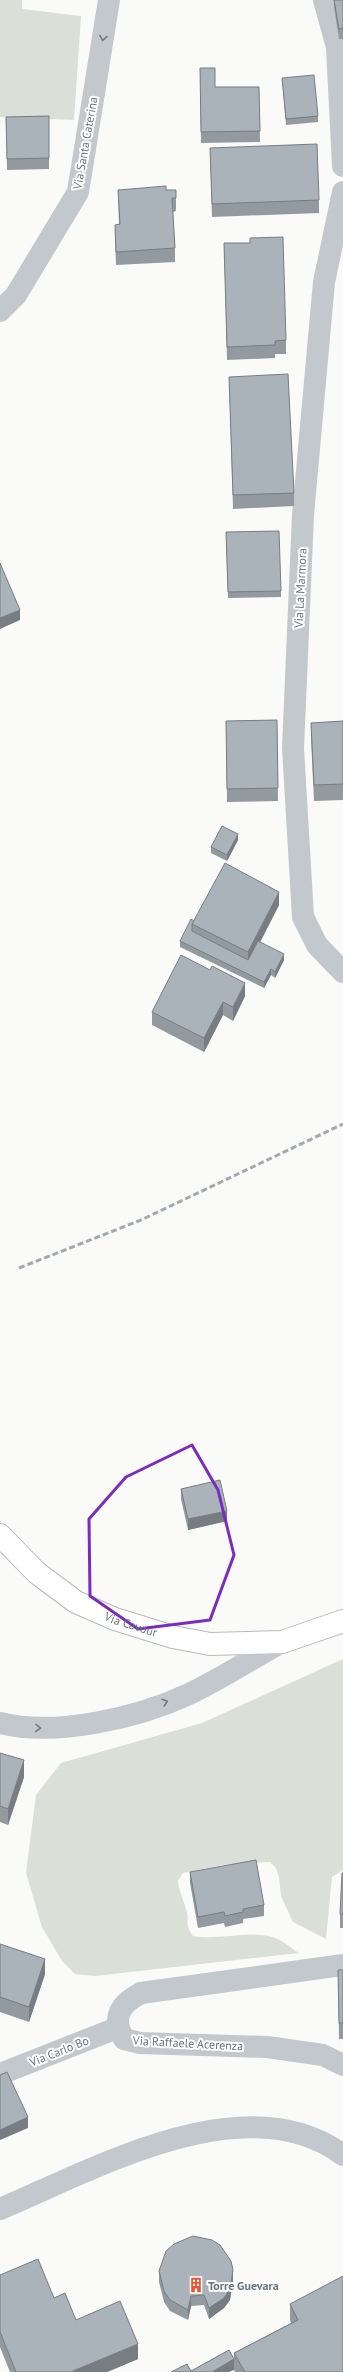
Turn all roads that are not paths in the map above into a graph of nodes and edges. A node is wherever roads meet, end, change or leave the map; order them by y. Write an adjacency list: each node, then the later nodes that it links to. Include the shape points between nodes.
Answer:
1 (109, 0): 5 (street, Via Santa Caterina, one-way to 5, via 78,192 16,295)
2 (324, 0): 3 (street, via 337,47)
3 (343, 166)
4 (343, 192): 6 (street, Via La Marmora, via 324,282 303,515 292,748 303,917 317,945)
5 (0, 311)
6 (343, 972)
7 (2, 1540): 9 (main road, Via Cavour, via 37,1573 76,1602 115,1619 173,1637 210,1644)
8 (343, 1621): 9 (main road, Via Cavour)
9 (282, 1642): 10 (street, Via Cavour, one-way to 9, via 18,1728 55,1728 116,1719 189,1694)
10 (0, 1723)
11 (343, 1966): 12 (street, Via Raffaele Acerenza, via 140,1993 128,2000 119,2012)
12 (117, 2028): 13 (street, Via Raffaele Acerenza, via 124,2039 140,2043 267,2047 323,2055); 14 (street, Via Carlo Bo)
13 (343, 2065)
14 (0, 2074)
15 (343, 2154): 16 (street, via 306,2134 277,2127 245,2127 185,2136 119,2156)
16 (0, 2209)

